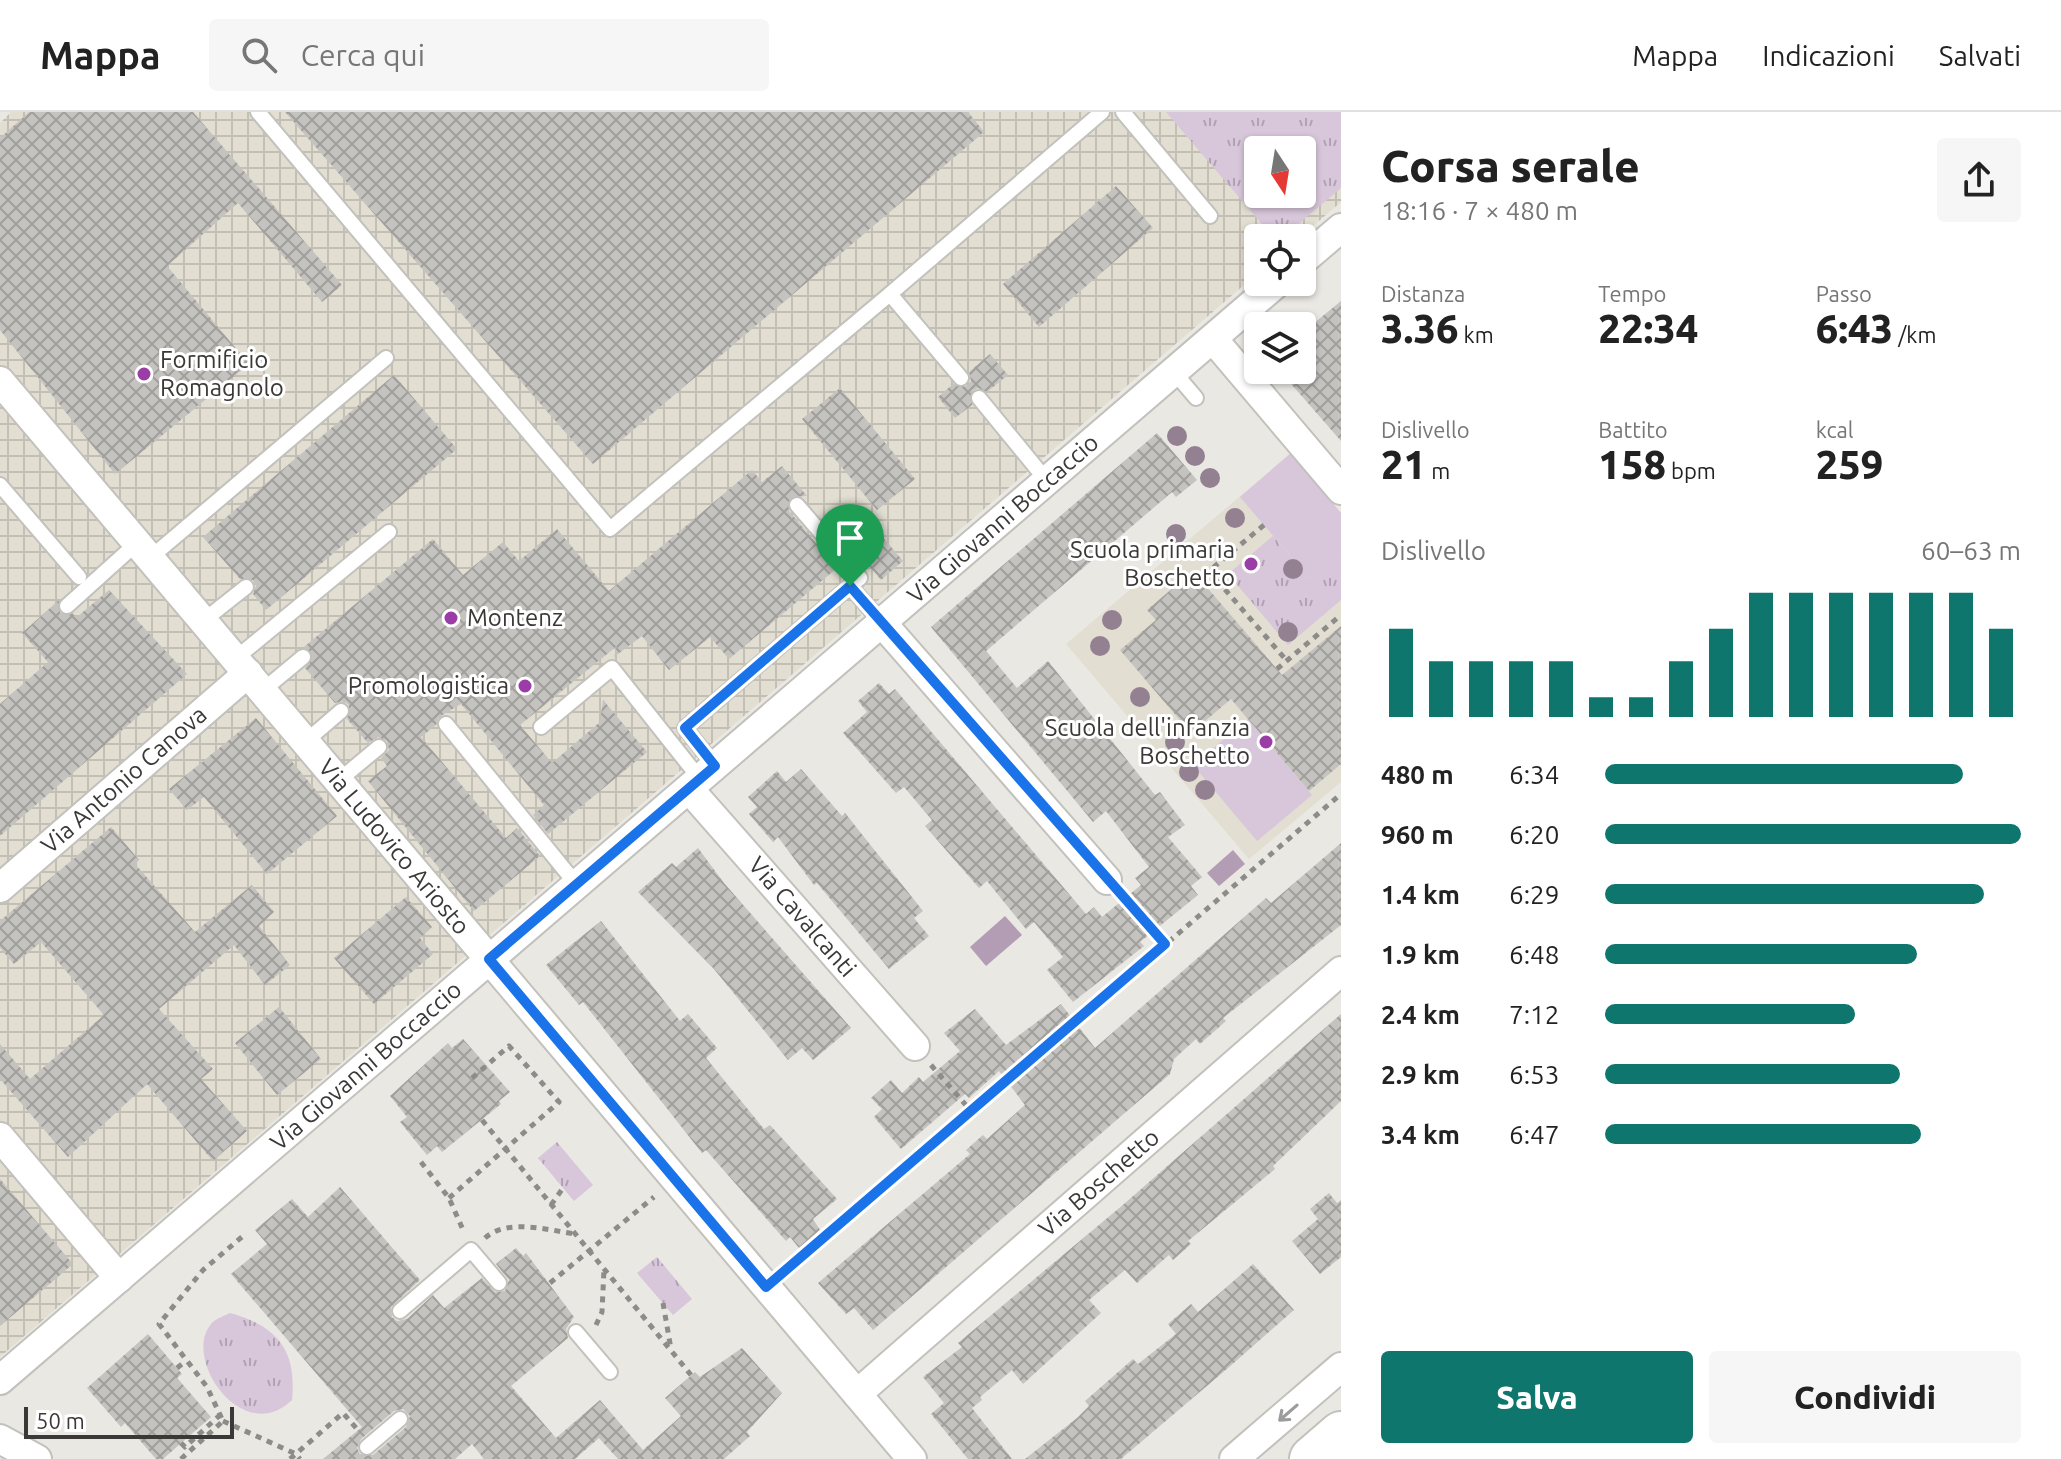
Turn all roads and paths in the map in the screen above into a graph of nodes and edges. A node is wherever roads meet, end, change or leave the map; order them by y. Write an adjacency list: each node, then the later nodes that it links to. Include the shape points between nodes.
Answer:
1 (258, 112): 7 (lane, via 610,529)
2 (1102, 112): 7 (lane)
3 (1123, 112): 4 (lane)
4 (1210, 216)
5 (1341, 228): 6 (street)
6 (1316, 249)
7 (890, 294): 12 (lane)
8 (1262, 296): 9 (street, Via Giovanni Boccaccio)
9 (1213, 339): 11 (street, Via Giovanni Boccaccio); 18 (street)
10 (386, 358): 22 (lane)
11 (1174, 372): 15 (lane); 16 (street, Via Giovanni Boccaccio)
12 (961, 378)
13 (0, 381): 22 (street, Via Ludovico Ariosto)
14 (979, 398): 16 (lane)
15 (1196, 398)
16 (1047, 481): 29 (street, Via Giovanni Boccaccio)
17 (0, 485): 23 (lane)
18 (1341, 490)
19 (797, 505): 24 (lane, via 860,578)
20 (1264, 525): 31 (path, via 1209,571)
21 (389, 532): 33 (lane)
22 (144, 550): 26 (lane); 28 (street, Via Ludovico Ariosto)
23 (79, 577)
24 (850, 586): 29 (lane); 39 (lane, via 685,728)
25 (246, 587): 28 (lane)
26 (67, 606)
27 (1341, 615): 31 (path)
28 (203, 621): 33 (street, Via Ludovico Ariosto)
29 (882, 623): 39 (street, Via Giovanni Boccaccio); 42 (street)
30 (303, 657): 33 (lane)
31 (1287, 661): 32 (path)
32 (1277, 669)
33 (248, 674): 37 (street, Via Ludovico Ariosto); 44 (street, Via Antonio Canova)
34 (341, 711): 37 (lane)
35 (446, 724): 43 (lane)
36 (541, 727): 39 (lane, via 612,668)
37 (305, 742): 40 (street, Via Ludovico Ariosto)
38 (379, 747): 40 (lane)
39 (701, 778): 43 (street, Via Giovanni Boccaccio); 48 (street, Via Cavalcanti)
40 (338, 781): 46 (street, Via Ludovico Ariosto)
41 (1341, 794): 45 (path)
42 (1107, 880): 45 (path)
43 (577, 885): 46 (street, Via Giovanni Boccaccio)
44 (0, 888)
45 (1165, 944): 50 (path)
46 (489, 959): 55 (street, Via Ludovico Ariosto); 64 (street, Via Giovanni Boccaccio)
47 (1341, 971): 78 (street, Via Boschetto)
48 (915, 1046): 50 (path)
49 (471, 1079): 53 (path, via 509,1046 559,1102)
50 (971, 1111): 67 (path)
51 (482, 1120): 53 (path)
52 (0, 1137): 64 (street)
53 (505, 1149): 57 (path); 58 (path)
54 (421, 1162): 57 (path)
55 (676, 1179): 62 (path); 67 (street, Via Ludovico Ariosto)
56 (563, 1188): 58 (path)
57 (449, 1198): 61 (path)
58 (551, 1205): 59 (path)
59 (575, 1234): 61 (path, via 503,1229); 62 (path)
60 (243, 1236): 72 (path, via 203,1270 159,1324)
61 (471, 1250): 65 (lane); 69 (lane)
62 (589, 1251): 63 (path); 66 (path)
63 (604, 1269): 70 (path, via 602,1312); 71 (path)
64 (119, 1278): 77 (street, Via Giovanni Boccaccio)
65 (499, 1283)
66 (550, 1283)
67 (766, 1287): 78 (street, Via Ludovico Ariosto)
68 (663, 1303): 71 (path)
69 (400, 1311)
70 (580, 1337): 75 (lane)
71 (671, 1350): 76 (path)
72 (186, 1361): 74 (path); 79 (path)
73 (1341, 1367): 90 (street, one-way to 90)
74 (177, 1368)
75 (610, 1372)
76 (691, 1375)
77 (0, 1380)
78 (857, 1394): 89 (street, Via Ludovico Ariosto)
79 (222, 1418): 83 (path, via 185,1447); 85 (path); 87 (path)
80 (400, 1419): 84 (lane)
81 (1341, 1434): 91 (main road)
82 (0, 1439): 86 (street)
83 (181, 1443)
84 (369, 1445): 85 (path, via 343,1413)
85 (298, 1456): 88 (path)
86 (37, 1459)
87 (181, 1459)
88 (290, 1459)
89 (912, 1459)
90 (1234, 1459)
91 (1312, 1459)

